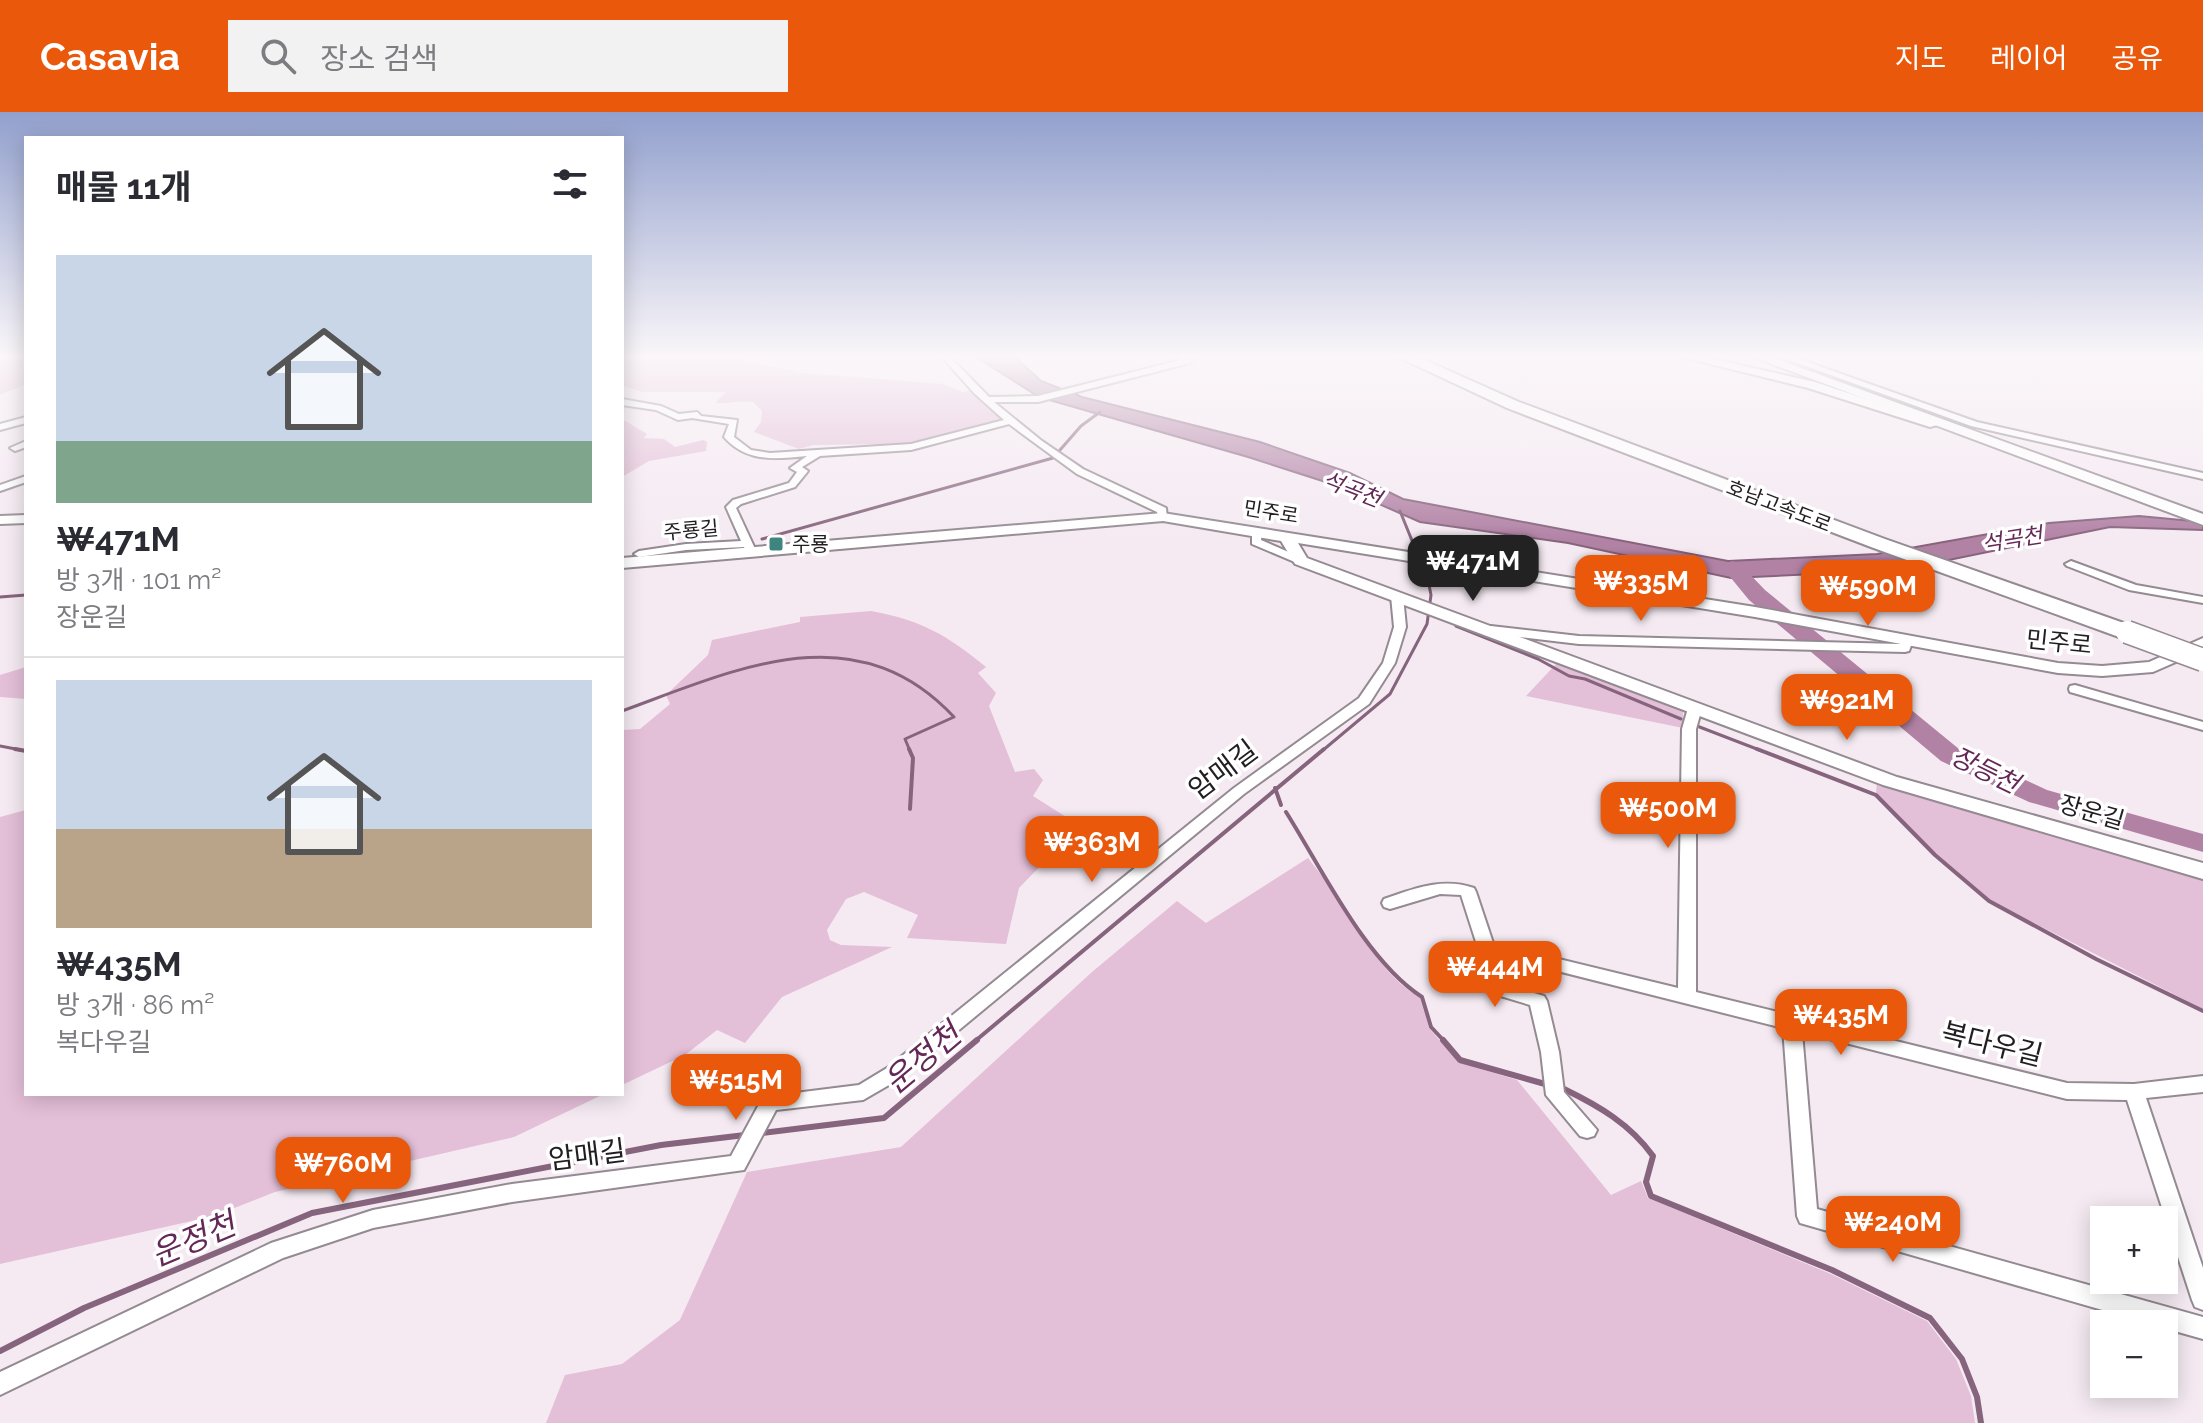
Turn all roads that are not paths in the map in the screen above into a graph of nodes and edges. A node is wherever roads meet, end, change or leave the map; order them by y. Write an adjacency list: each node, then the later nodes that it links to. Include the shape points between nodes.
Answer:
1 (698, 418): 13 (street, via 734,422 729,437 738,449 755,455)
2 (1549, 418): 23 (highway, 호남고속도로)
3 (1570, 418): 23 (highway, 호남고속도로)
4 (1917, 418): 10 (main road)
5 (1922, 418): 10 (main road)
6 (1958, 418): 14 (street)
7 (1013, 420): 13 (street, via 911,447); 17 (street, via 1055,454 1097,481 1162,510)
8 (24, 421): 9 (street)
9 (0, 427)
10 (1948, 428): 20 (main road)
11 (24, 445): 12 (street)
12 (15, 448)
13 (818, 453): 24 (street, 주룡길, via 795,468 803,471 792,485 731,507)
14 (2203, 476)
15 (24, 480): 16 (street)
16 (0, 488)
17 (1163, 517): 21 (main road, 민주로); 24 (main road, 민주로)
18 (24, 519): 19 (main road)
19 (0, 520)
20 (2203, 520)
21 (1257, 531): 22 (main road, 민주로); 26 (street, 장운길, via 1256,542)
22 (1287, 537): 26 (main road); 33 (main road, 민주로)
23 (1886, 540): 31 (highway, 호남고속도로)
24 (750, 548): 25 (street, 주룡길, via 686,547); 27 (main road, 민주로)
25 (639, 554)
26 (1301, 561): 29 (main road, 장운길)
27 (624, 563)
28 (2071, 564): 30 (street, via 2133,588)
29 (1403, 599): 32 (main road, 장운길); 49 (street, 암매길, via 1389,663 1364,701 1239,791 894,1073 863,1092 770,1103 737,1164 512,1193 373,1219 278,1250)
30 (2203, 600)
31 (2132, 628): 34 (highway, 호남고속도로); 35 (highway, 호남고속도로, bridge)
32 (1486, 630): 33 (street, 민주로, via 1579,640 1905,648); 37 (main road, 장운길)
33 (1907, 640): 34 (main road, 민주로, via 2032,665 2102,671 2153,667)
34 (2203, 645)
35 (2203, 660)
36 (2075, 689): 38 (street)
37 (1695, 708): 39 (main road, 장운길, via 1890,781); 42 (street, via 1689,729)
38 (2203, 726)
39 (2203, 871)
40 (1390, 903): 41 (street, via 1459,887 1468,892)
41 (1485, 947): 42 (street, 복다우길); 46 (street, via 1500,989 1538,1001 1555,1095)
42 (1687, 998): 43 (street, 복다우길)
43 (1792, 1024): 45 (street, 복다우길, via 2067,1091); 48 (street, via 1807,1216)
44 (2203, 1084): 45 (street, 복다우길)
45 (2134, 1092): 47 (street)
46 (1587, 1130)
47 (2203, 1300)
48 (2203, 1328)
49 (0, 1384)

